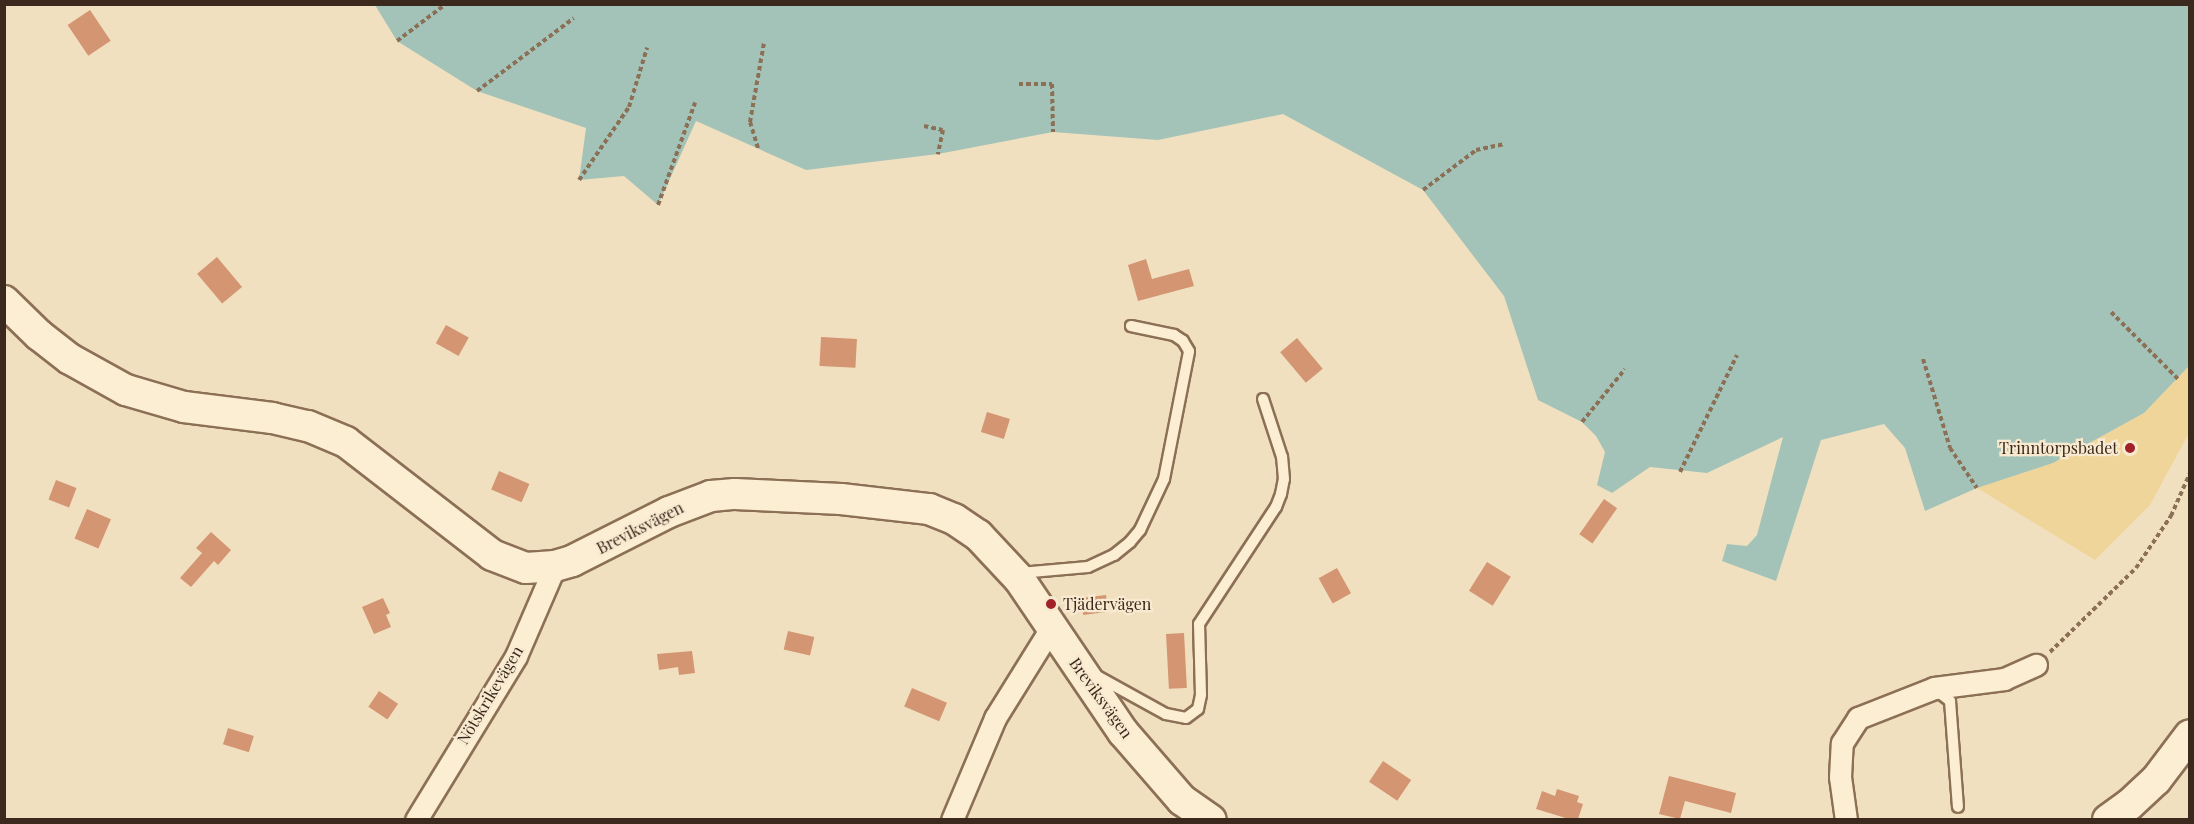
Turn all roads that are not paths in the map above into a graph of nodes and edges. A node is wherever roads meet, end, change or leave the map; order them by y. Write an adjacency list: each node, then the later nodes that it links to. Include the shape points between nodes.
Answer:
1 (4, 301): 4 (main road, Breviksvägen, via 70,359 126,390 184,407 272,418 328,433 376,464 492,555 526,568)
2 (1131, 326): 5 (lane, via 1174,335 1189,351 1164,480 1140,530 1114,555 1088,567)
3 (1263, 399): 7 (lane, via 1282,457 1281,494 1199,624 1198,709 1186,718 1166,714)
4 (555, 566): 5 (main road, Breviksvägen, via 595,551 699,498 735,494 841,499 929,509 978,535); 12 (street, Nötskrikevägen, via 516,656)
5 (1014, 574): 6 (main road, Breviksvägen)
6 (1051, 628): 7 (main road, Breviksvägen); 13 (street, via 995,718)
7 (1077, 665): 14 (main road, Breviksvägen, via 1123,732 1167,783 1182,800)
8 (2036, 665): 9 (street, via 2004,679)
9 (1934, 687): 11 (lane, via 1950,701); 15 (street, via 1858,718 1842,743 1840,777)
10 (2190, 735): 16 (main road, via 2156,780)
11 (1958, 807)
12 (416, 819)
13 (952, 819)
14 (1211, 819)
15 (1846, 819)
16 (2108, 819)

